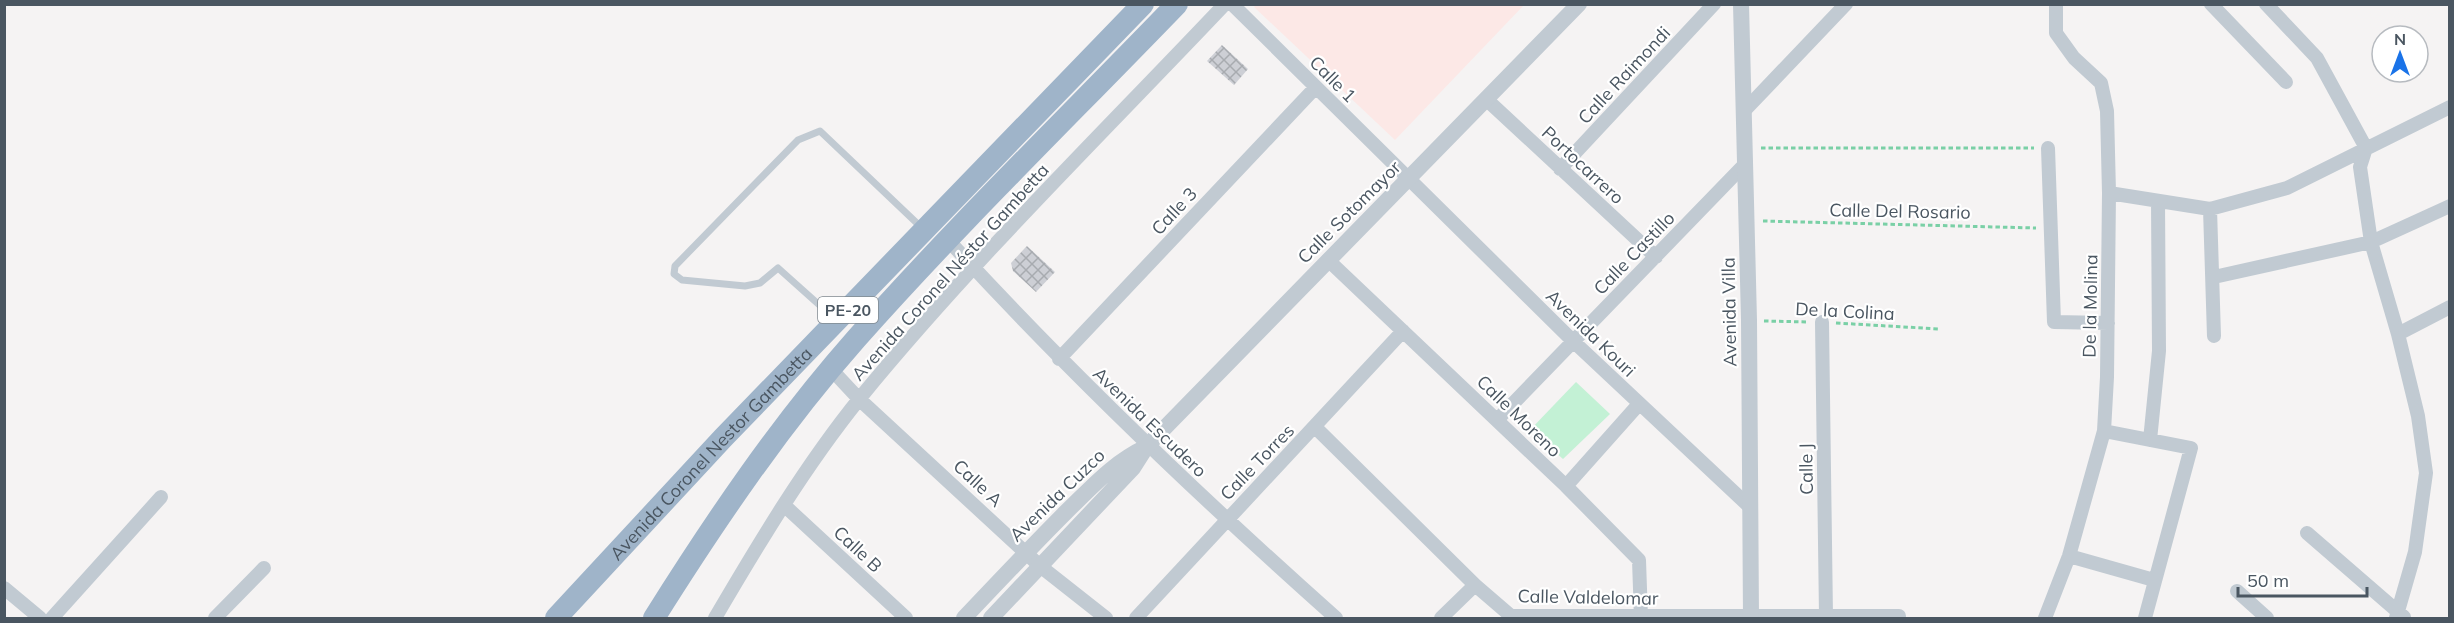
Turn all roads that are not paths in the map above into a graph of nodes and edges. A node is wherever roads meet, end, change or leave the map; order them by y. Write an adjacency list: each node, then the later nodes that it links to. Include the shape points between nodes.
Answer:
1 (1143, 4): 26 (highway, Avenida Coronel Nestor Gambetta / PE-20)
2 (1177, 4): 27 (highway, Avenida Coronel Nestor Gambetta / PE-20)
3 (1225, 4): 31 (street, Avenida Coronel Néstor Gambetta)
4 (1232, 4): 13 (street, Calle 1)
5 (1579, 4): 14 (street, Calle Sotomayor)
6 (1714, 4): 20 (street, Calle Raimondi)
7 (1741, 4): 16 (street, Avenida Villa)
8 (1846, 4): 16 (street)
9 (2056, 4): 22 (street, De la Molina, via 2056,33 2074,58 2102,83 2107,111)
10 (2211, 4): 12 (street)
11 (2272, 6): 18 (street, via 2317,58)
12 (2286, 82)
13 (1316, 87): 21 (street, Calle 1); 41 (street, Calle 3)
14 (1486, 99): 20 (street, Portocarrero); 21 (street, Calle Sotomayor)
15 (2450, 106): 18 (street)
16 (1745, 110): 19 (street, Avenida Villa)
17 (2048, 148): 36 (street, via 2054,322)
18 (2366, 148): 25 (street, via 2287,188); 28 (street, via 2360,175)
19 (1746, 156): 29 (street, Calle Castillo); 53 (street, Avenida Villa)
20 (1560, 169): 29 (street, Portocarrero)
21 (1409, 180): 30 (street, Calle Sotomayor); 40 (street, Avenida Kouri)
22 (2109, 193): 23 (street); 36 (street, De la Molina)
23 (2158, 201): 25 (street); 48 (street, via 2159,351)
24 (2450, 206): 28 (street)
25 (2210, 209): 32 (street)
26 (925, 231): 34 (highway, Avenida Coronel Nestor Gambetta / PE-20); 34 (lane, via 820,131 798,140 675,266 674,274 682,280 745,286 760,283 778,268)
27 (949, 241): 31 (street, Avenida Escudero); 42 (highway, Avenida Coronel Nestor Gambetta / PE-20)
28 (2371, 242): 32 (street); 38 (street)
29 (1656, 257): 40 (street, Calle Castillo)
30 (1328, 260): 37 (street, Calle Moreno); 49 (street, Calle Sotomayor)
31 (974, 268): 41 (street, Avenida Escudero); 43 (street, Avenida Coronel Néstor Gambetta)
32 (2214, 277): 39 (street)
33 (2450, 307): 38 (street)
34 (837, 321): 72 (highway, Avenida Coronel Nestor Gambetta / PE-20)
35 (1822, 322): 64 (street, Calle J)
36 (2108, 323): 47 (street, De la Molina)
37 (1403, 331): 45 (street, Calle Moreno); 46 (street, Calle Torres)
38 (2398, 334): 66 (street, via 2418,416 2426,473 2415,552)
39 (2214, 336)
40 (1574, 342): 44 (street, Avenida Kouri); 45 (street, Calle Castillo)
41 (1059, 359): 49 (street, Avenida Escudero)
42 (831, 369): 43 (street, Calle A); 73 (highway, Avenida Coronel Nestor Gambetta / PE-20, via 717,520)
43 (859, 399): 52 (street, Avenida Coronel Néstor Gambetta); 56 (street, Calle A)
44 (1640, 404): 50 (street); 53 (street, Avenida Kouri)
45 (1497, 420): 50 (street, Calle Moreno)
46 (1315, 427): 54 (street, Calle Torres); 61 (street, Calle Valdelomar)
47 (2104, 431): 48 (street); 57 (street, De la Molina)
48 (2150, 440): 60 (street, via 2191,448)
49 (1147, 446): 54 (street, Avenida Escudero); 56 (street, Avenida Cuzco, via 1121,459); 58 (street, Avenida Cuzco, via 1133,468)
50 (1566, 486): 67 (street, Calle Moreno, via 1639,560)
51 (161, 497): 70 (street)
52 (785, 506): 74 (street, Avenida Coronel Néstor Gambetta); 75 (street, Calle B)
53 (1751, 508): 68 (street, Avenida Villa)
54 (1226, 520): 79 (street, Calle Torres); 80 (street, Avenida Escudero)
55 (2307, 533): 66 (street)
56 (1026, 552): 58 (street, Calle A); 76 (street, Avenida Cuzco)
57 (2068, 556): 60 (street); 82 (street, De la Molina)
58 (1040, 566): 77 (street, Avenida Cuzco); 78 (street, Calle A)
59 (264, 568): 71 (street)
60 (2154, 580): 83 (street)
61 (1475, 585): 67 (street, Calle Valdelomar, via 1511,616); 81 (street)
62 (4, 588): 69 (street)
63 (2237, 591): 84 (street)
64 (1826, 616): 65 (street, Calle Valdelomar); 68 (street, Calle Valdelomar)
65 (1899, 616)
66 (2400, 616)
67 (1641, 617): 68 (street, Calle Valdelomar)
68 (1751, 617)
69 (40, 618)
70 (52, 618)
71 (215, 618)
72 (555, 618)
73 (654, 618)
74 (715, 618)
75 (906, 618)
76 (964, 618)
77 (991, 618)
78 (1106, 618)
79 (1136, 618)
80 (1336, 618)
81 (1441, 618)
82 (2045, 618)
83 (2145, 618)
84 (2267, 618)

